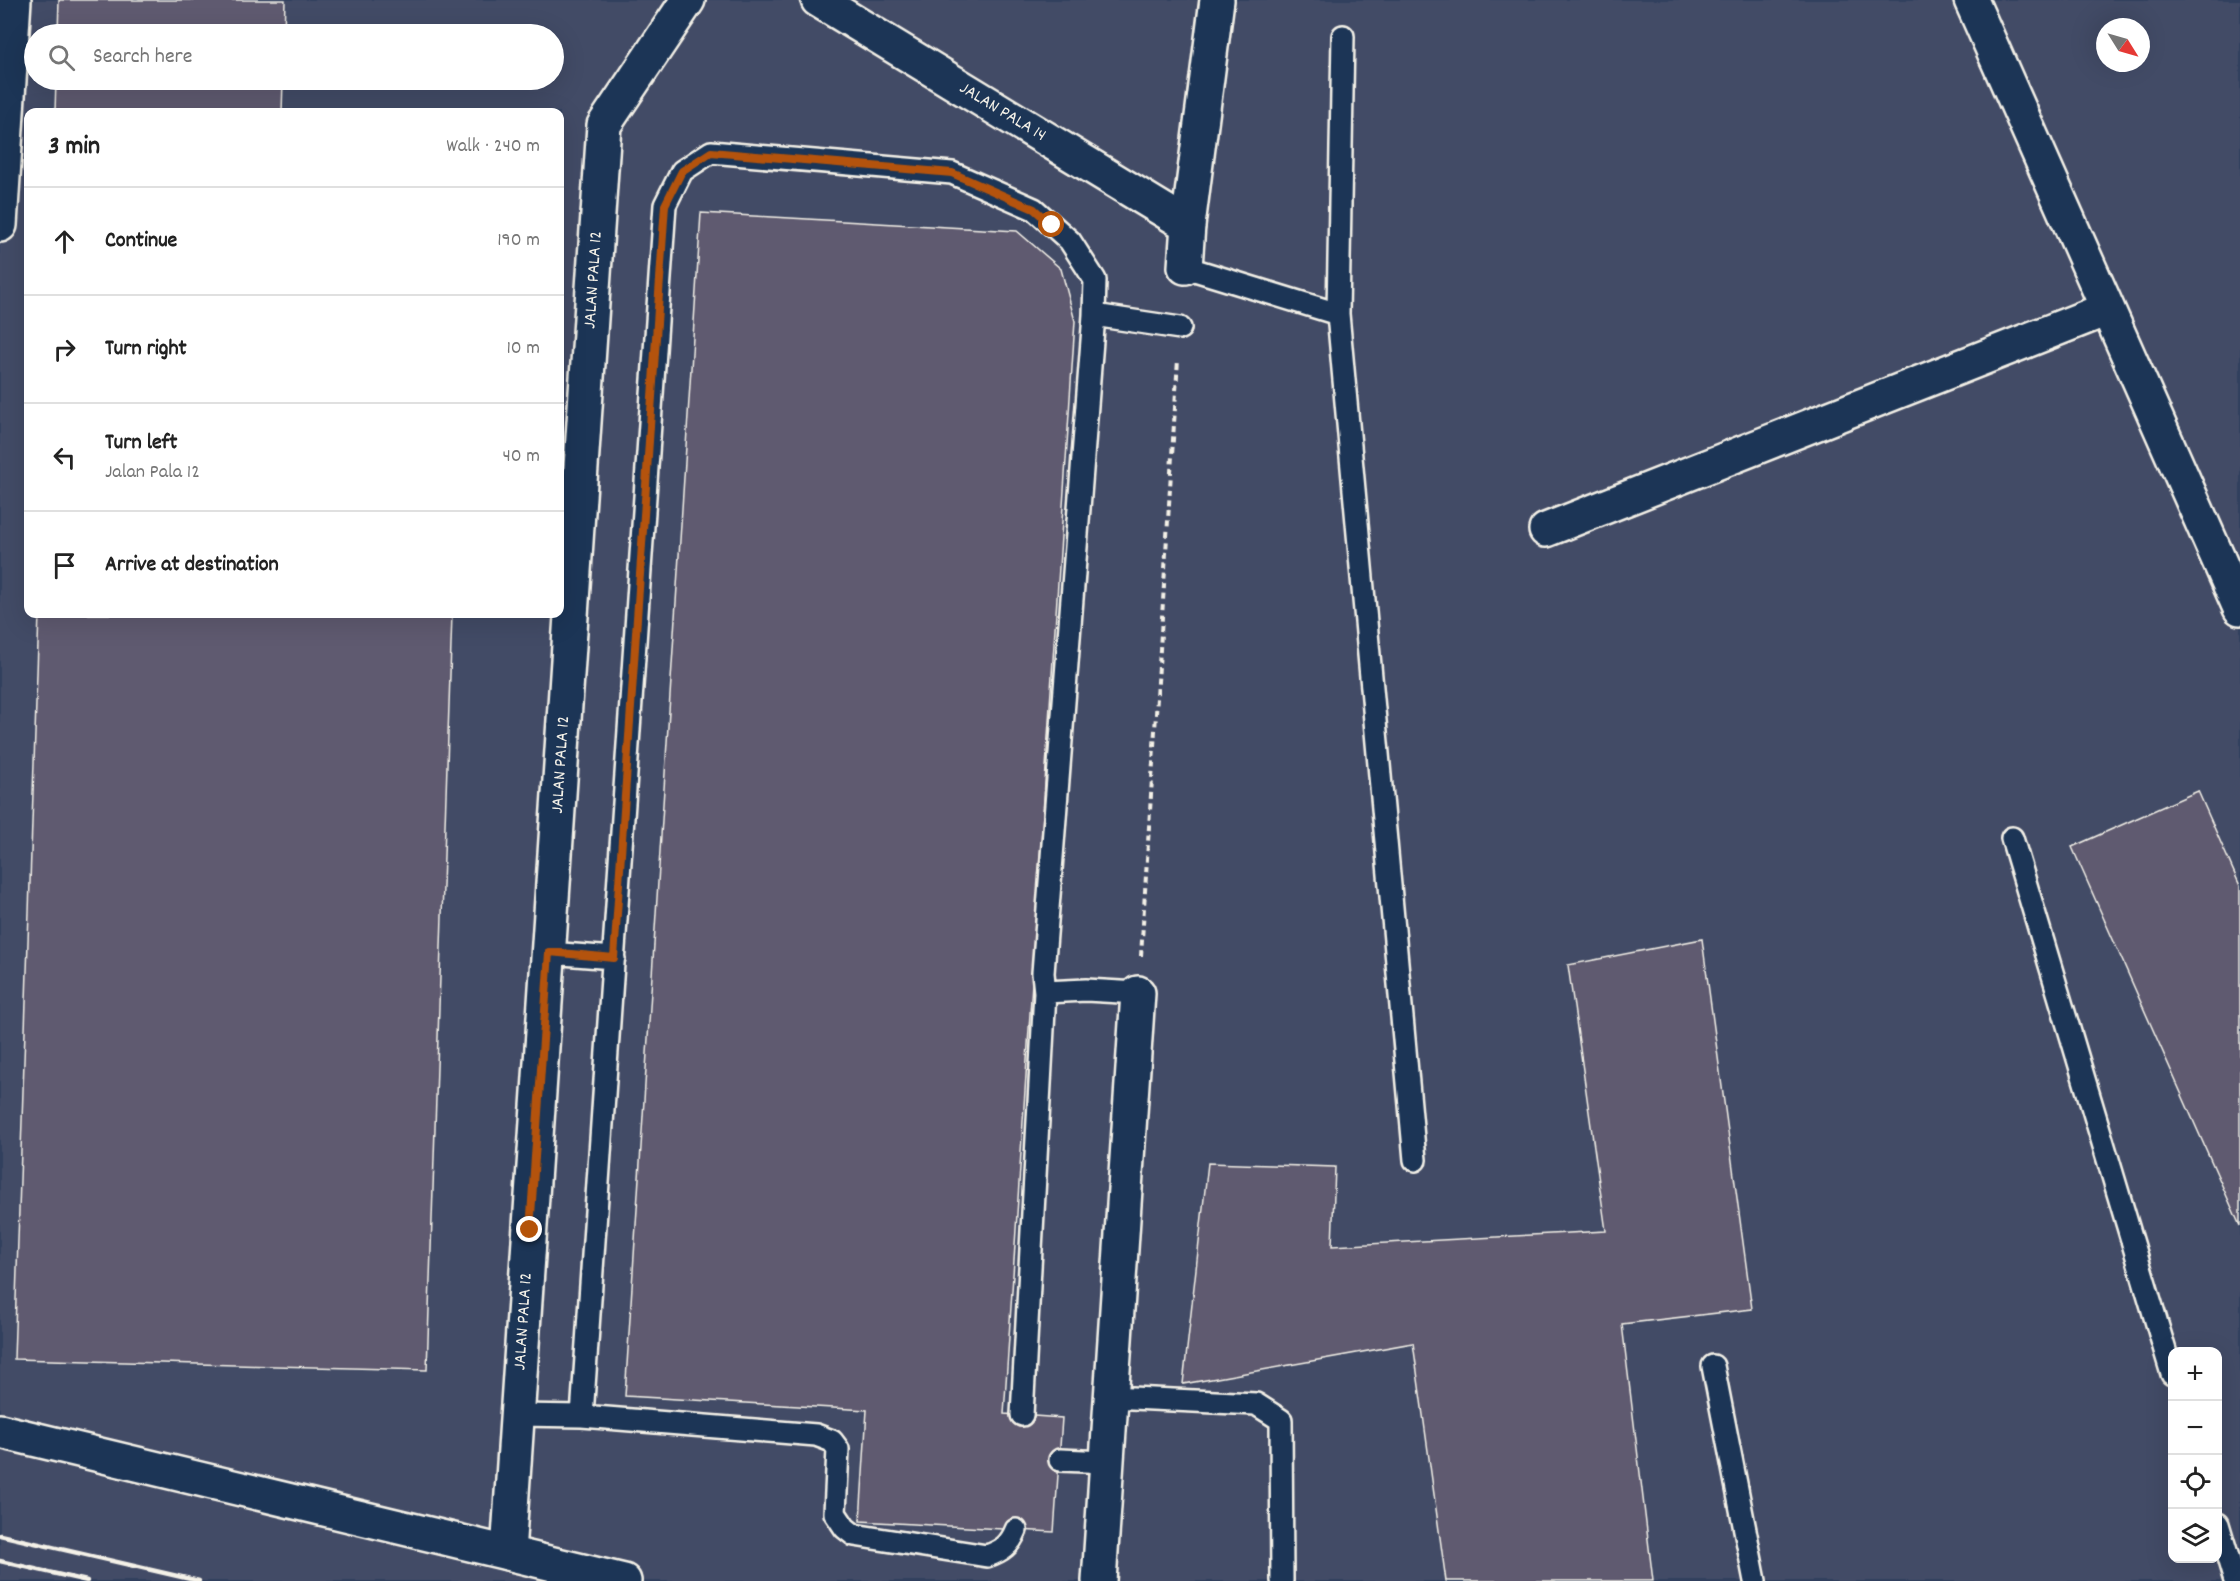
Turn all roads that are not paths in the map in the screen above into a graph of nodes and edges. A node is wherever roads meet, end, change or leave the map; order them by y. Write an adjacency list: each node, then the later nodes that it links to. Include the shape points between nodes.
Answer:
1 (14, 0): 7 (street)
2 (688, 0): 17 (street, JALAN PALA 12, via 604,125)
3 (818, 0): 8 (street, JALAN PALA 14)
4 (1217, 0): 8 (street)
5 (1971, 0): 10 (street)
6 (1343, 36): 11 (lane)
7 (0, 225)
8 (1188, 225): 9 (street)
9 (1185, 267): 11 (lane)
10 (2107, 309): 14 (street); 15 (street)
11 (1338, 314): 21 (lane)
12 (1094, 315): 13 (lane); 18 (lane, via 1095,280 1070,240 1034,209 952,173 711,152 682,171 665,205); 19 (lane, via 1043,973)
13 (1180, 328)
14 (1546, 530)
15 (2240, 608)
16 (2012, 838): 22 (lane)
17 (549, 952): 18 (lane); 26 (street, JALAN PALA 12)
18 (614, 958): 27 (lane)
19 (1045, 992): 20 (lane); 25 (lane)
20 (1138, 993): 24 (street)
21 (1414, 1160)
22 (2168, 1361)
23 (1713, 1366): 37 (lane)
24 (1111, 1397): 30 (street); 36 (lane, via 1256,1404 1281,1420)
25 (1022, 1415)
26 (517, 1416): 27 (lane); 33 (street, JALAN PALA 12)
27 (582, 1416): 31 (lane, via 816,1435 832,1441 838,1449 835,1513 854,1535 987,1556 1011,1542)
28 (0, 1431): 33 (street)
29 (1060, 1460): 30 (lane)
30 (1107, 1462): 35 (street)
31 (1016, 1530)
32 (2222, 1540): 38 (lane)
33 (508, 1553): 34 (street)
34 (624, 1581)
35 (1099, 1581)
36 (1282, 1581)
37 (1755, 1581)
38 (2235, 1581)

